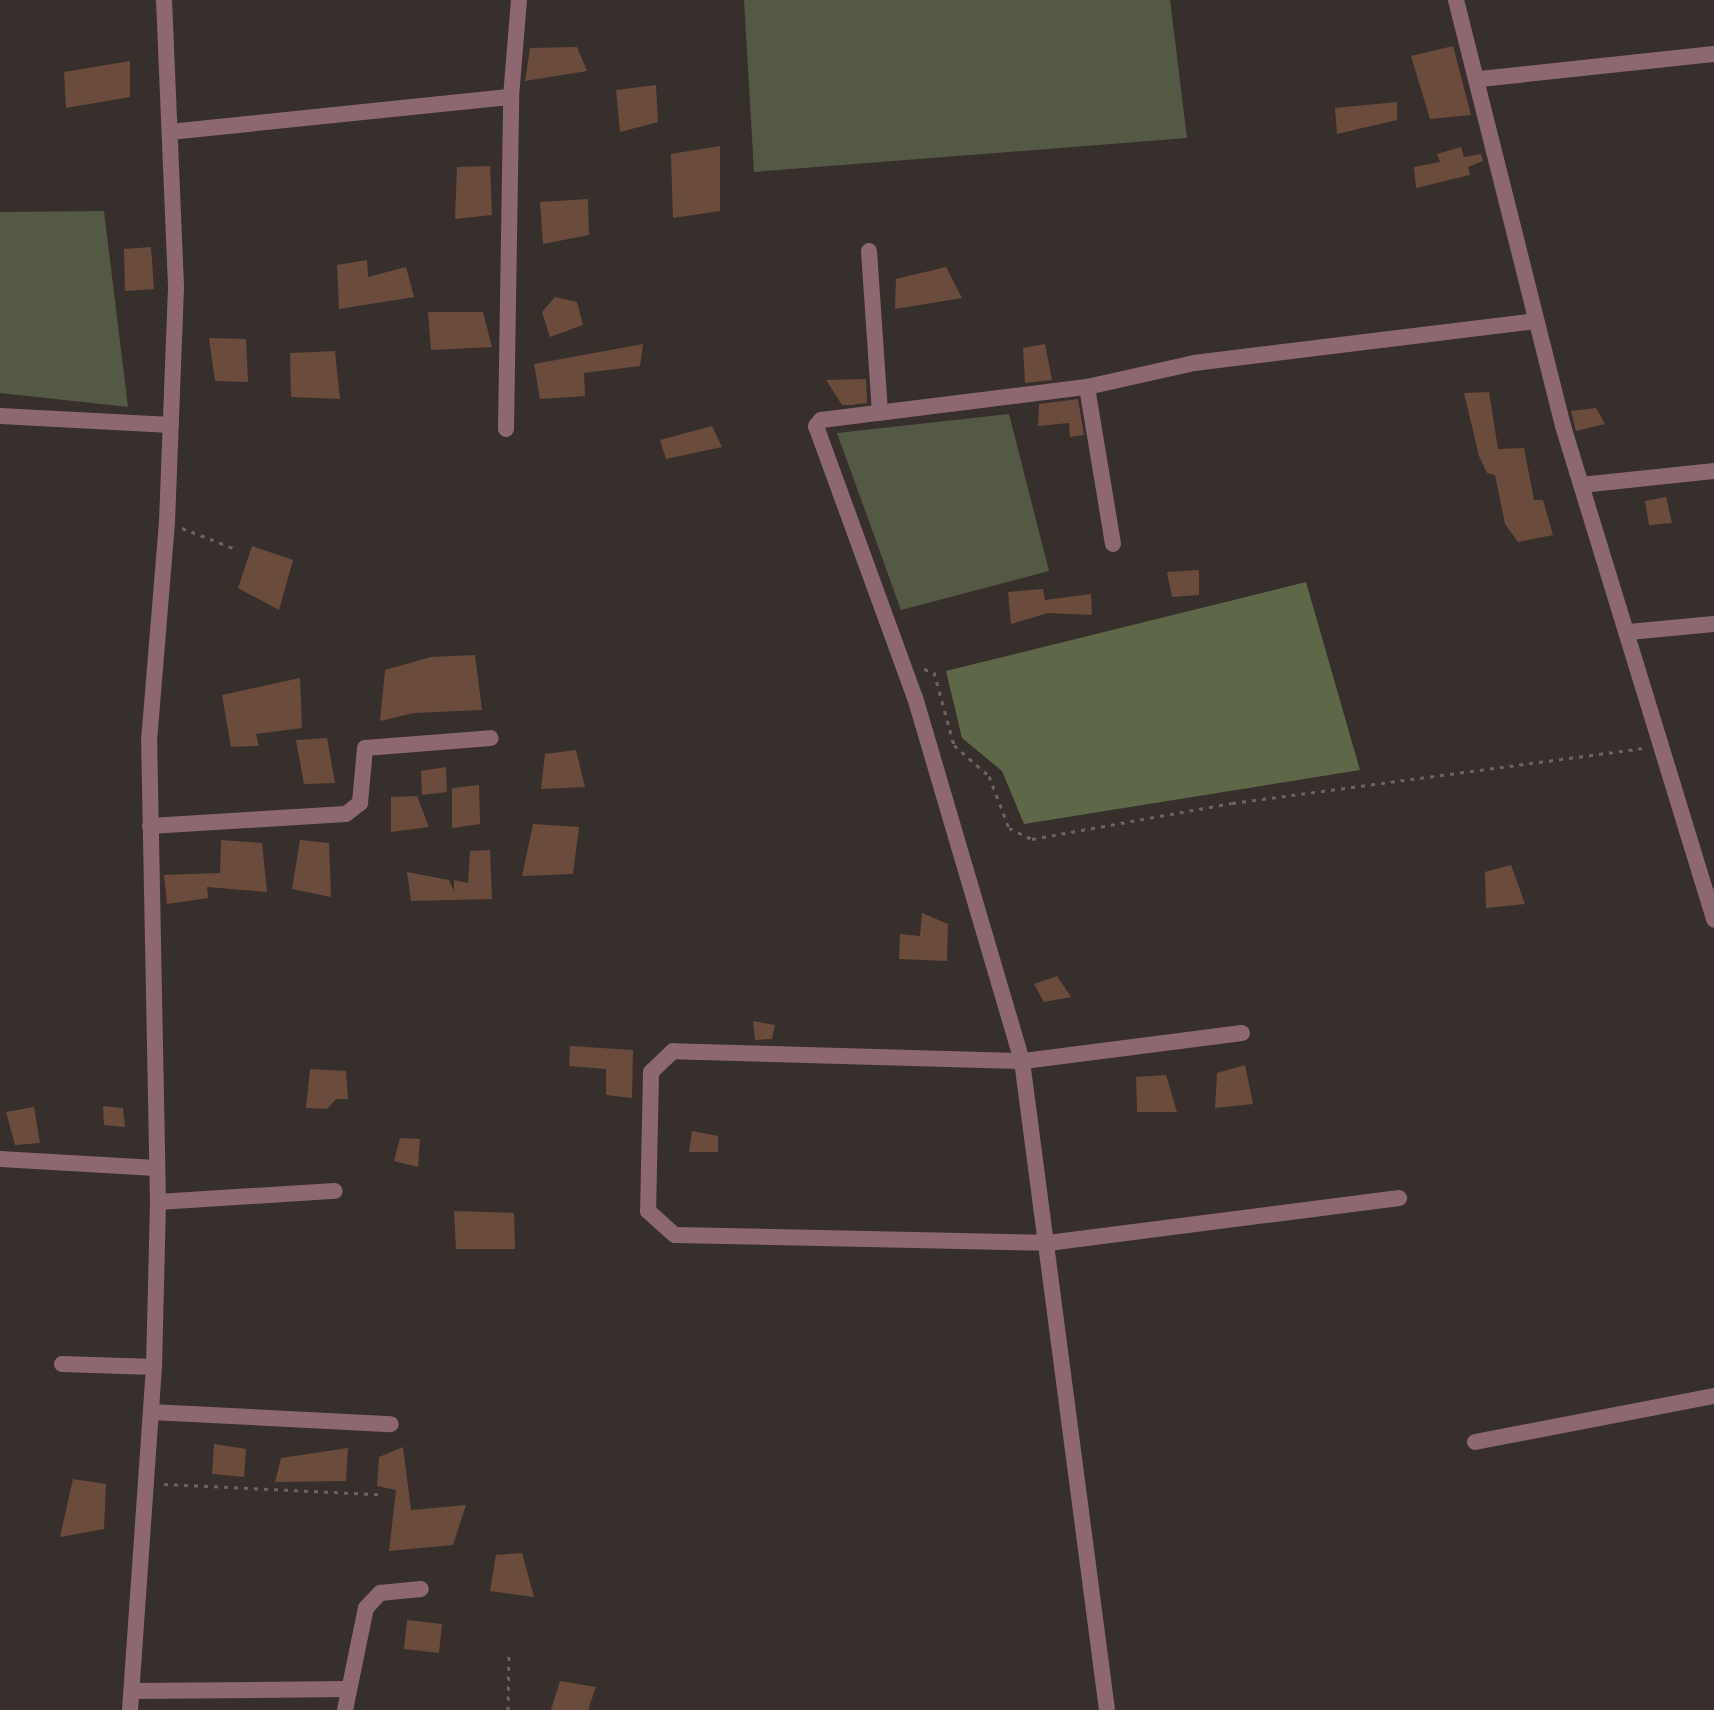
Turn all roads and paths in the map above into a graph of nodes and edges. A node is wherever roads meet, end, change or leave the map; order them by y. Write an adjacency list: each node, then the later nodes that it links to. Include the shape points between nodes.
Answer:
1 (164, 0): 7 (street)
2 (519, 0): 6 (street)
3 (1456, 0): 5 (street)
4 (1714, 54): 5 (street)
5 (1480, 79): 9 (street)
6 (511, 97): 7 (street); 14 (street)
7 (170, 132): 13 (street, via 176,286)
8 (869, 251): 11 (street)
9 (1534, 321): 10 (street, via 1194,363); 16 (street)
10 (1087, 387): 11 (street); 18 (street)
11 (880, 413): 28 (street, via 821,420 815,438 919,712)
12 (0, 416): 13 (street)
13 (171, 425): 17 (street)
14 (506, 429)
15 (1714, 471): 16 (street)
16 (1581, 485): 21 (street)
17 (167, 522): 19 (path); 25 (street, via 149,741)
18 (1113, 544)
19 (238, 550)
20 (1714, 624): 21 (street)
21 (1629, 632): 24 (street)
22 (918, 669): 24 (path, via 934,672 954,745 989,776 1009,828 1032,839 1232,803)
23 (491, 738): 25 (street, via 365,748 360,803 346,814)
24 (1664, 745): 26 (street)
25 (150, 826): 30 (street)
26 (1714, 919)
27 (1242, 1033): 28 (street)
28 (1022, 1061): 34 (street); 34 (street, via 673,1051 651,1072 648,1211 675,1235)
29 (0, 1159): 30 (street)
30 (156, 1168): 33 (street)
31 (335, 1191): 33 (street)
32 (1399, 1198): 34 (street)
33 (158, 1202): 36 (street)
34 (1048, 1243): 50 (street)
35 (62, 1364): 36 (street)
36 (154, 1367): 38 (street)
37 (1714, 1396): 40 (street)
38 (151, 1412): 39 (street); 41 (street)
39 (391, 1424)
40 (1475, 1442)
41 (144, 1485): 42 (path); 46 (street)
42 (379, 1494)
43 (421, 1589): 45 (street, via 372,1599)
44 (509, 1654): 49 (path)
45 (347, 1689): 46 (street); 48 (street)
46 (132, 1691): 47 (street)
47 (130, 1710)
48 (345, 1710)
49 (508, 1710)
50 (1107, 1710)

